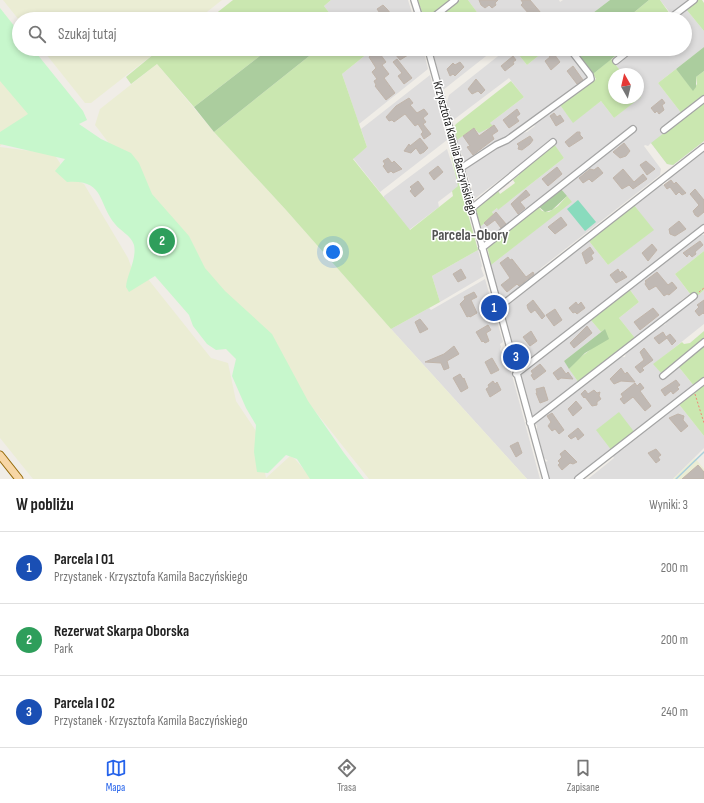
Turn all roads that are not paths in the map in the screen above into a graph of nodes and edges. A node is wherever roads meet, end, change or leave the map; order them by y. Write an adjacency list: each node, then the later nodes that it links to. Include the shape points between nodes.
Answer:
1 (414, 0): 4 (street)
2 (456, 0): 5 (street)
3 (694, 0): 6 (street)
4 (418, 12)
5 (440, 12)
6 (678, 12)
7 (430, 56): 16 (street, Krzysztofa Kamila Baczyńskiego)
8 (575, 56): 16 (street, via 591,79 508,140)
9 (622, 56): 10 (street)
10 (616, 61)
11 (704, 99): 13 (street)
12 (633, 129): 19 (street)
13 (664, 130)
14 (553, 142): 17 (street)
15 (704, 147): 21 (street)
16 (461, 168): 17 (street, Krzysztofa Kamila Baczyńskiego)
17 (472, 208): 19 (street, Krzysztofa Kamila Baczyńskiego)
18 (704, 229): 23 (street)
19 (482, 248): 21 (street, Krzysztofa Kamila Baczyńskiego)
20 (694, 296): 26 (street)
21 (498, 308): 23 (street, Krzysztofa Kamila Baczyńskiego)
22 (704, 342): 24 (street)
23 (516, 374): 26 (street, Krzysztofa Kamila Baczyńskiego)
24 (663, 376)
25 (704, 382): 30 (street)
26 (530, 423): 29 (street, Krzysztofa Kamila Baczyńskiego)
27 (0, 455): 28 (main road)
28 (19, 479)
29 (546, 479)
30 (578, 479)

